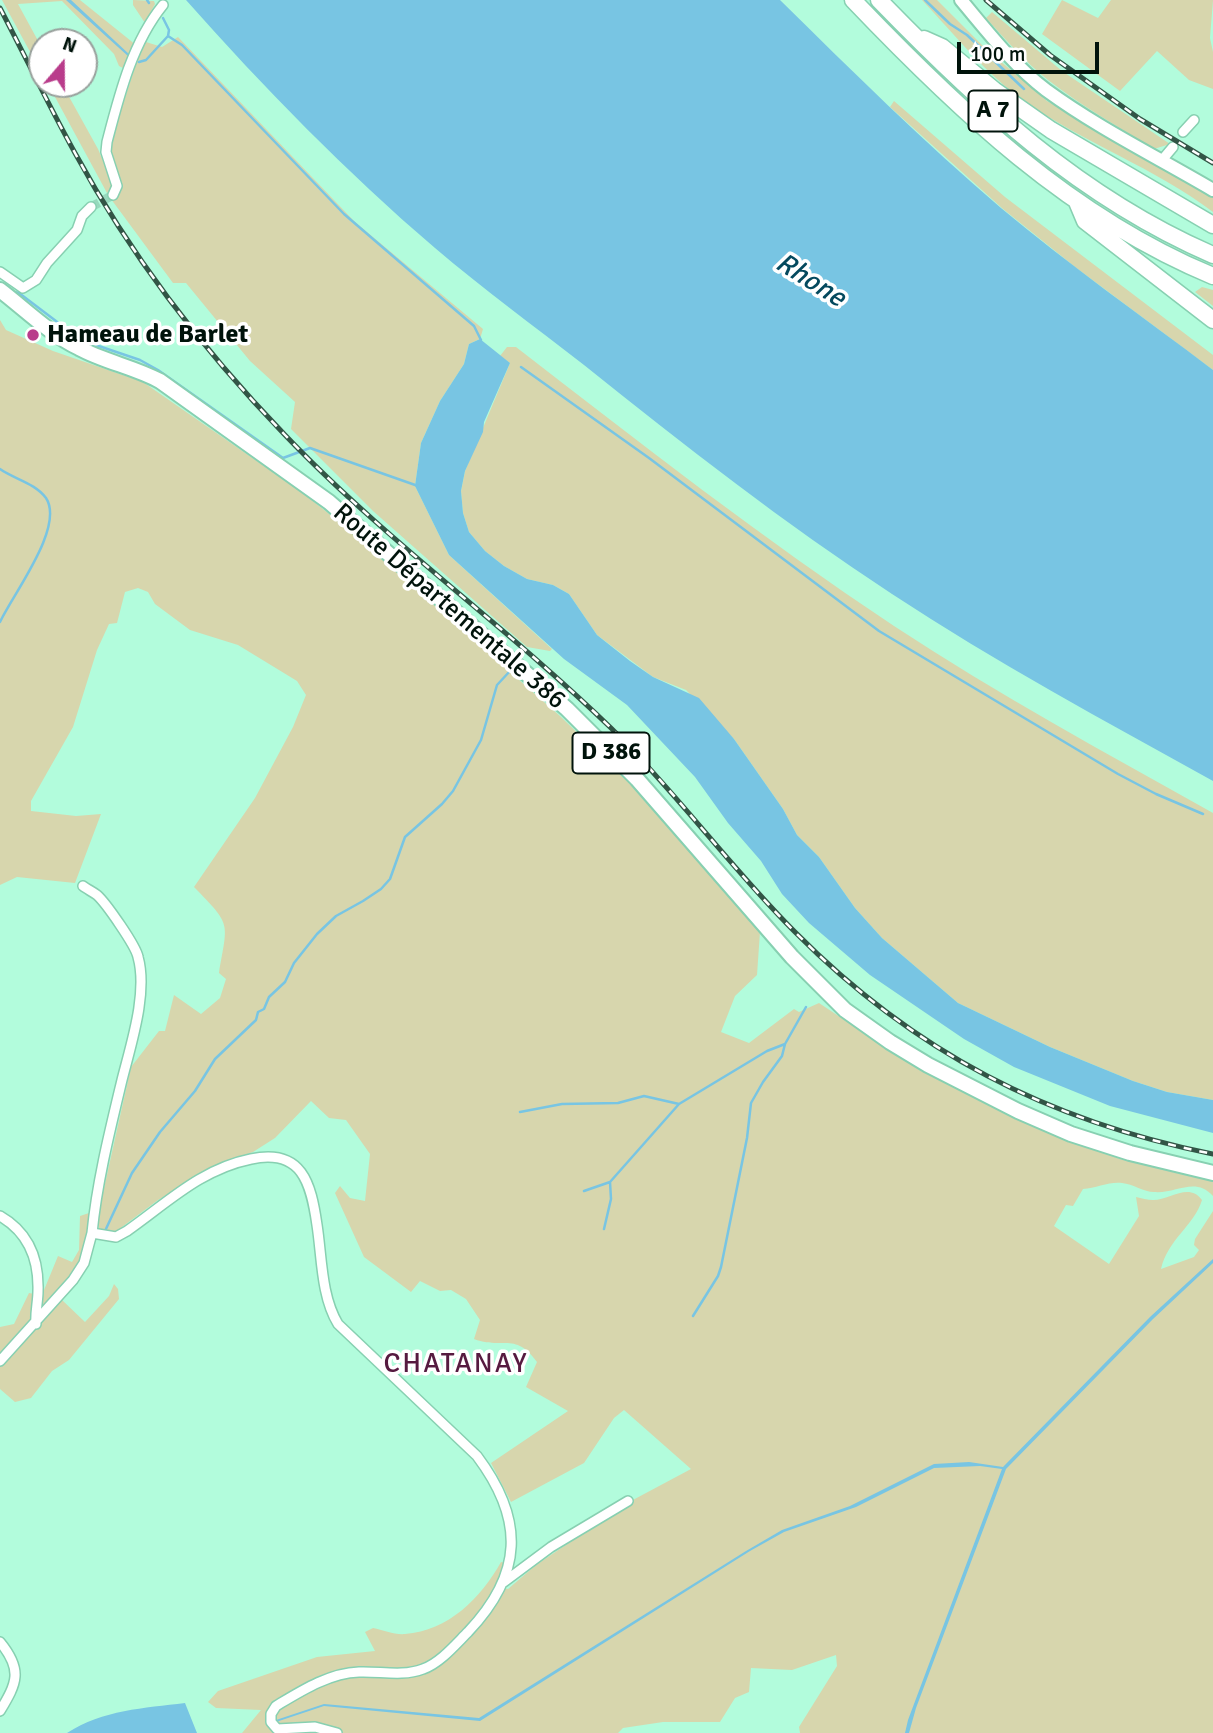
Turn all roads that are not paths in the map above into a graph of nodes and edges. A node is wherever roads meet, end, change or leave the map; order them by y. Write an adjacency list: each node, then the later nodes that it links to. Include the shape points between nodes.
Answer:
1 (853, 0): 12 (highway, A 7, via 967,113)
2 (879, 0): 5 (highway, A 7)
3 (961, 0): 9 (main road, via 1010,57 1045,88)
4 (163, 5): 11 (street, via 133,58 107,142 117,186)
5 (912, 34): 14 (highway, via 942,47 1051,130); 15 (highway, A 7, via 1009,125 1079,181 1150,225)
6 (1194, 120): 7 (street)
7 (1183, 132)
8 (1173, 147): 9 (street)
9 (1162, 160): 10 (main road)
10 (1213, 190)
11 (113, 195)
12 (1077, 202): 17 (highway, A 7, via 1133,237); 19 (highway, via 1085,221)
13 (92, 207): 16 (street, via 36,280 23,288)
14 (1213, 225)
15 (1213, 256)
16 (0, 272)
17 (1213, 276)
18 (0, 290): 21 (main road, Route Départementale 386 / D 386, via 66,342 160,381 329,502 584,726 845,1010 928,1065 1018,1111 1130,1153)
19 (1213, 320)
20 (83, 886): 23 (street, via 98,896 126,936 138,956 140,973 135,1025)
21 (1213, 1173)
22 (0, 1216): 24 (street, via 26,1236 36,1265)
23 (92, 1233): 24 (street, via 84,1263); 27 (street, via 116,1237 219,1168 266,1155 290,1161 302,1172 309,1189 327,1293 338,1324 454,1432 501,1492 510,1549)
24 (36, 1324): 25 (street)
25 (0, 1361)
26 (628, 1501): 27 (street)
27 (503, 1583): 30 (street, via 484,1615 425,1668 409,1673 357,1671 329,1678 276,1706 271,1714 277,1729 315,1727)
28 (0, 1642): 29 (street, via 9,1652 16,1675)
29 (0, 1711)
30 (337, 1733)

